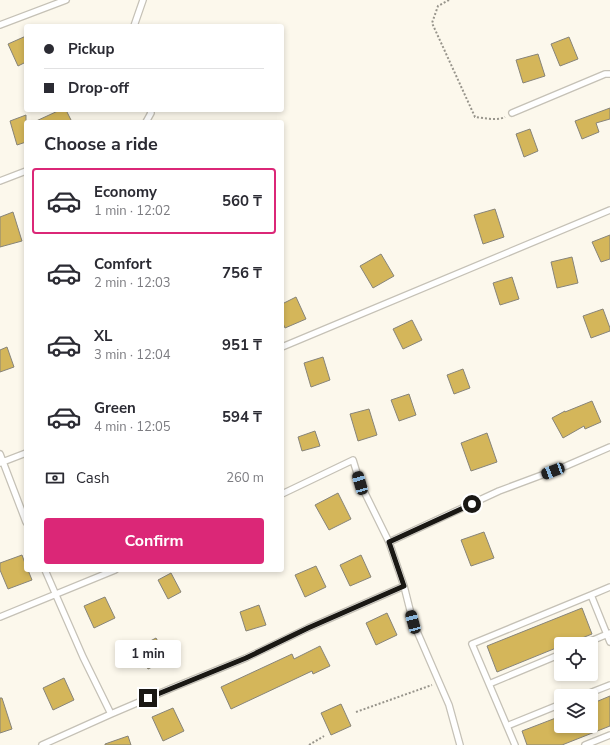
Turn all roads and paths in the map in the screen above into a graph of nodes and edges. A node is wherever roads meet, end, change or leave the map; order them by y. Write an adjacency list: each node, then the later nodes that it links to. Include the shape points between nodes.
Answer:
1 (66, 0): 5 (lane)
2 (143, 0): 4 (lane)
3 (449, 0): 7 (path, via 438,6 432,23 475,117 502,118)
4 (135, 24)
5 (0, 25)
6 (610, 74): 7 (lane)
7 (512, 113)
8 (24, 172): 9 (lane)
9 (0, 181)
10 (610, 210): 11 (lane)
11 (284, 345)
12 (610, 446): 18 (lane, via 566,466 499,491)
13 (24, 453): 15 (lane)
14 (0, 454): 15 (lane)
15 (2, 463): 17 (lane)
16 (284, 493): 18 (lane, via 353,460 360,483)
17 (24, 517)
18 (389, 542): 21 (lane)
19 (46, 572): 23 (lane)
20 (110, 572): 23 (lane)
21 (404, 586): 30 (lane, via 413,622); 36 (lane, via 246,658)
22 (610, 587): 24 (lane)
23 (55, 594): 25 (lane); 36 (lane)
24 (591, 595): 26 (lane); 31 (lane, via 472,644)
25 (0, 617)
26 (608, 634): 27 (lane); 28 (lane)
27 (598, 638)
28 (610, 642)
29 (554, 657): 31 (lane)
30 (439, 682): 35 (path); 42 (lane, via 449,705)
31 (489, 684): 37 (lane)
32 (610, 685): 33 (lane)
33 (598, 690)
34 (554, 707): 37 (lane)
35 (356, 712)
36 (111, 714): 40 (lane)
37 (507, 726): 43 (lane)
38 (610, 735): 44 (lane)
39 (324, 736): 41 (path)
40 (42, 745)
41 (309, 745)
42 (460, 745)
43 (515, 745)
44 (585, 745)

